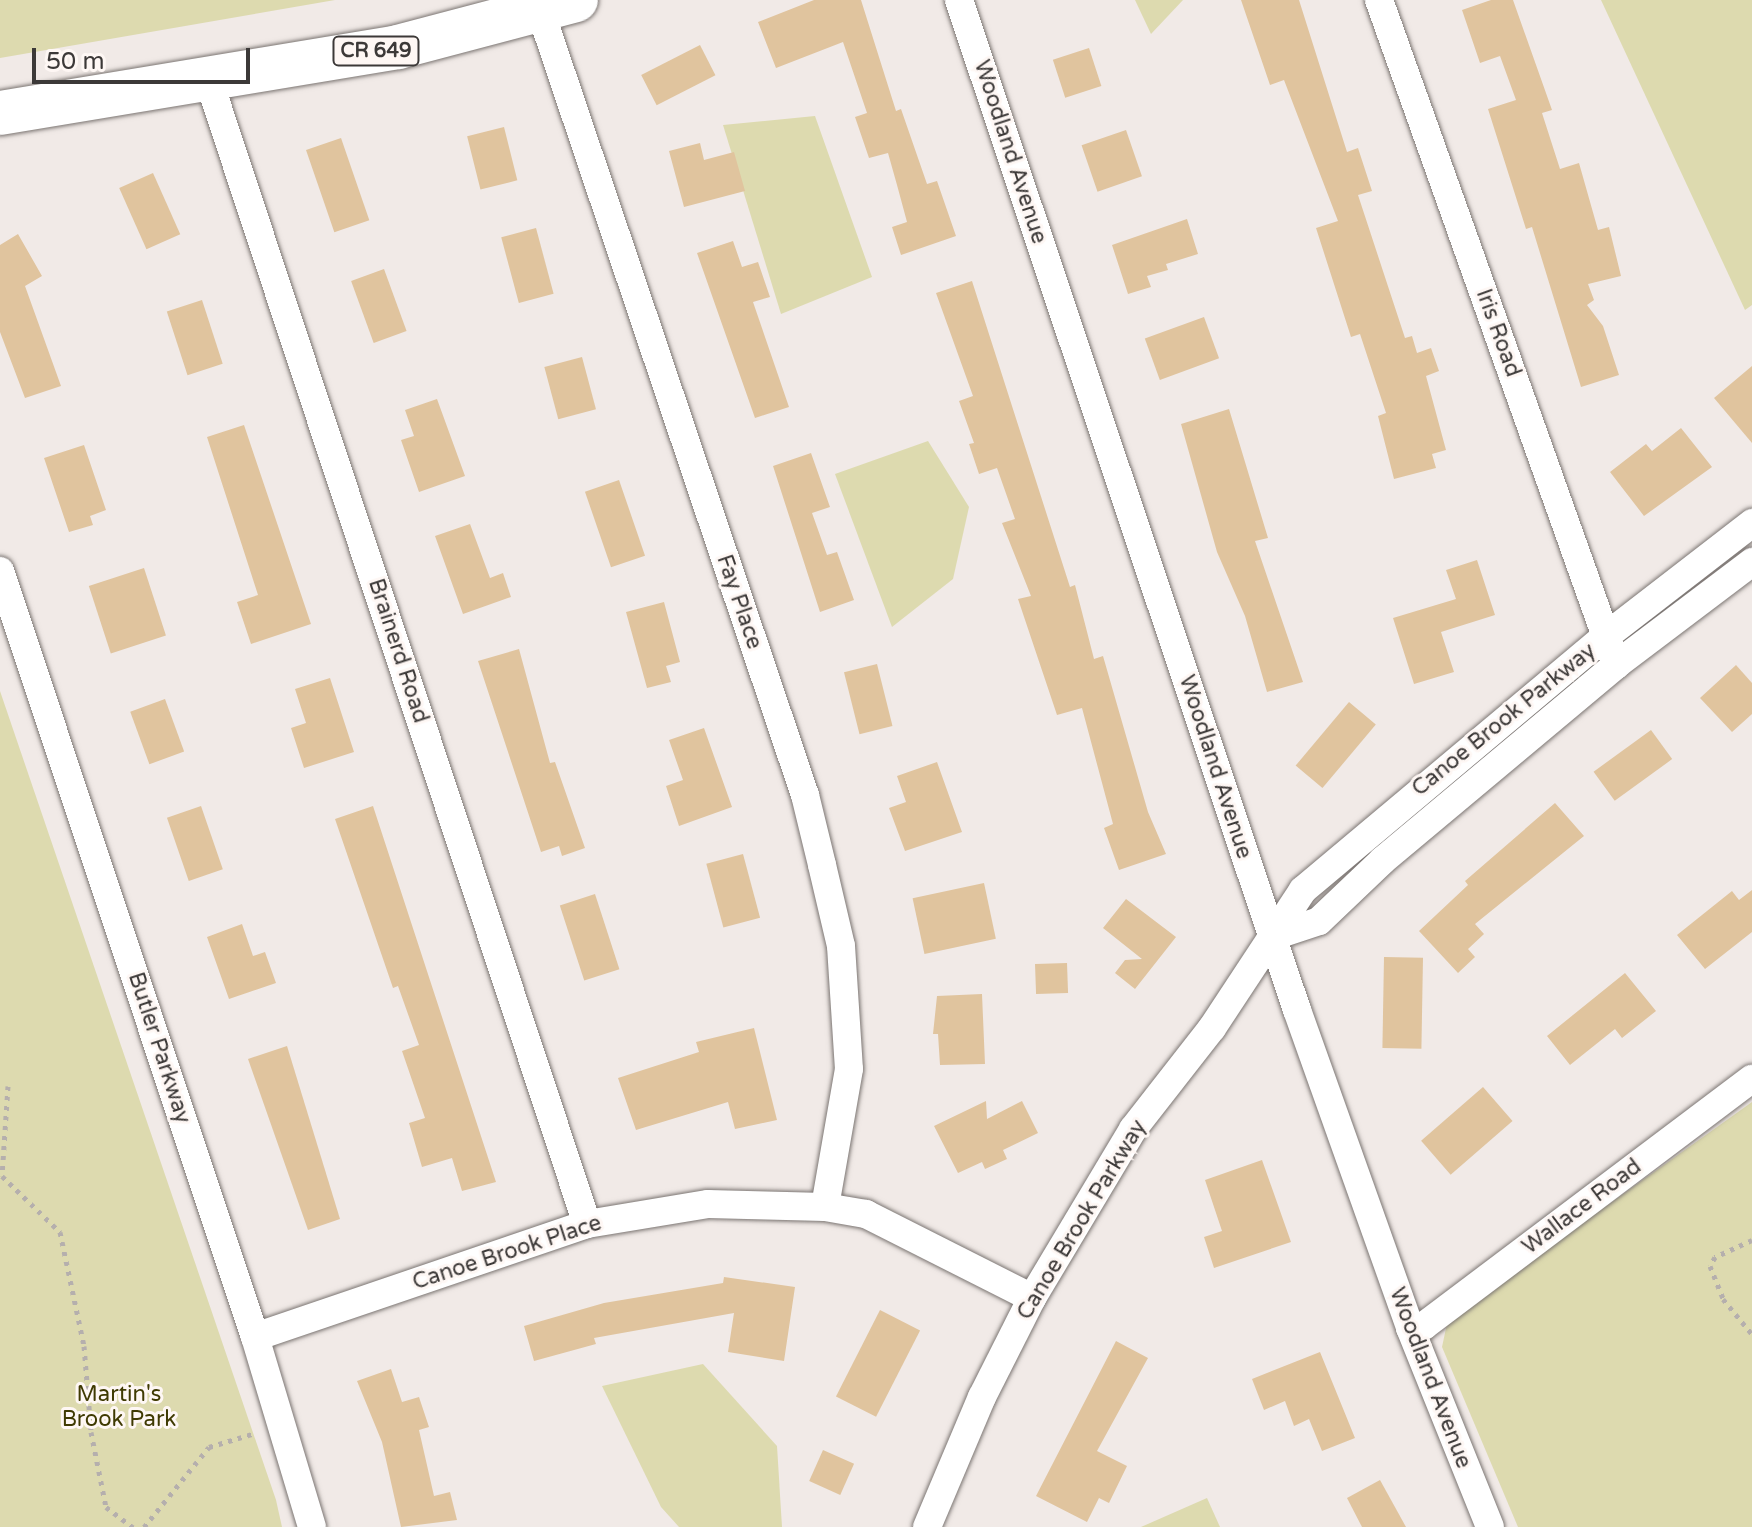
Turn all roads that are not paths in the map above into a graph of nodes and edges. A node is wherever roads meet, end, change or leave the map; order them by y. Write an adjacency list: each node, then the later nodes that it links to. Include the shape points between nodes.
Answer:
1 (959, 0): 11 (street, Woodland Avenue)
2 (1379, 0): 9 (street, Iris Road)
3 (559, 6): 4 (main road, CR 649, via 398,47); 13 (street, Fay Place, via 805,795 841,946 849,1069)
4 (208, 78): 5 (main road, CR 649); 14 (street, Brainerd Road)
5 (0, 113)
6 (1752, 523): 9 (street, Canoe Brook Parkway)
7 (1752, 562): 10 (street, Canoe Brook Parkway)
8 (0, 571): 17 (street, Butler Parkway)
9 (1606, 636): 10 (street, Iris Road); 11 (street, Canoe Brook Parkway, via 1303,890)
10 (1616, 665): 11 (street, Canoe Brook Parkway, via 1383,860 1319,921)
11 (1274, 936): 15 (street, Canoe Brook Parkway, via 1133,1129); 16 (street, Woodland Avenue)
12 (1752, 1079): 16 (street, Wallace Road, via 1425,1325)
13 (825, 1207): 14 (street, Canoe Brook Place, via 708,1204); 15 (street, Canoe Brook Place, via 866,1214)
14 (587, 1224): 17 (street, Canoe Brook Place)
15 (1032, 1298): 19 (street, Canoe Brook Parkway, via 982,1397)
16 (1410, 1328): 20 (street, Woodland Avenue)
17 (255, 1337): 18 (street, Butler Parkway)
18 (312, 1527)
19 (927, 1527)
20 (1490, 1527)

